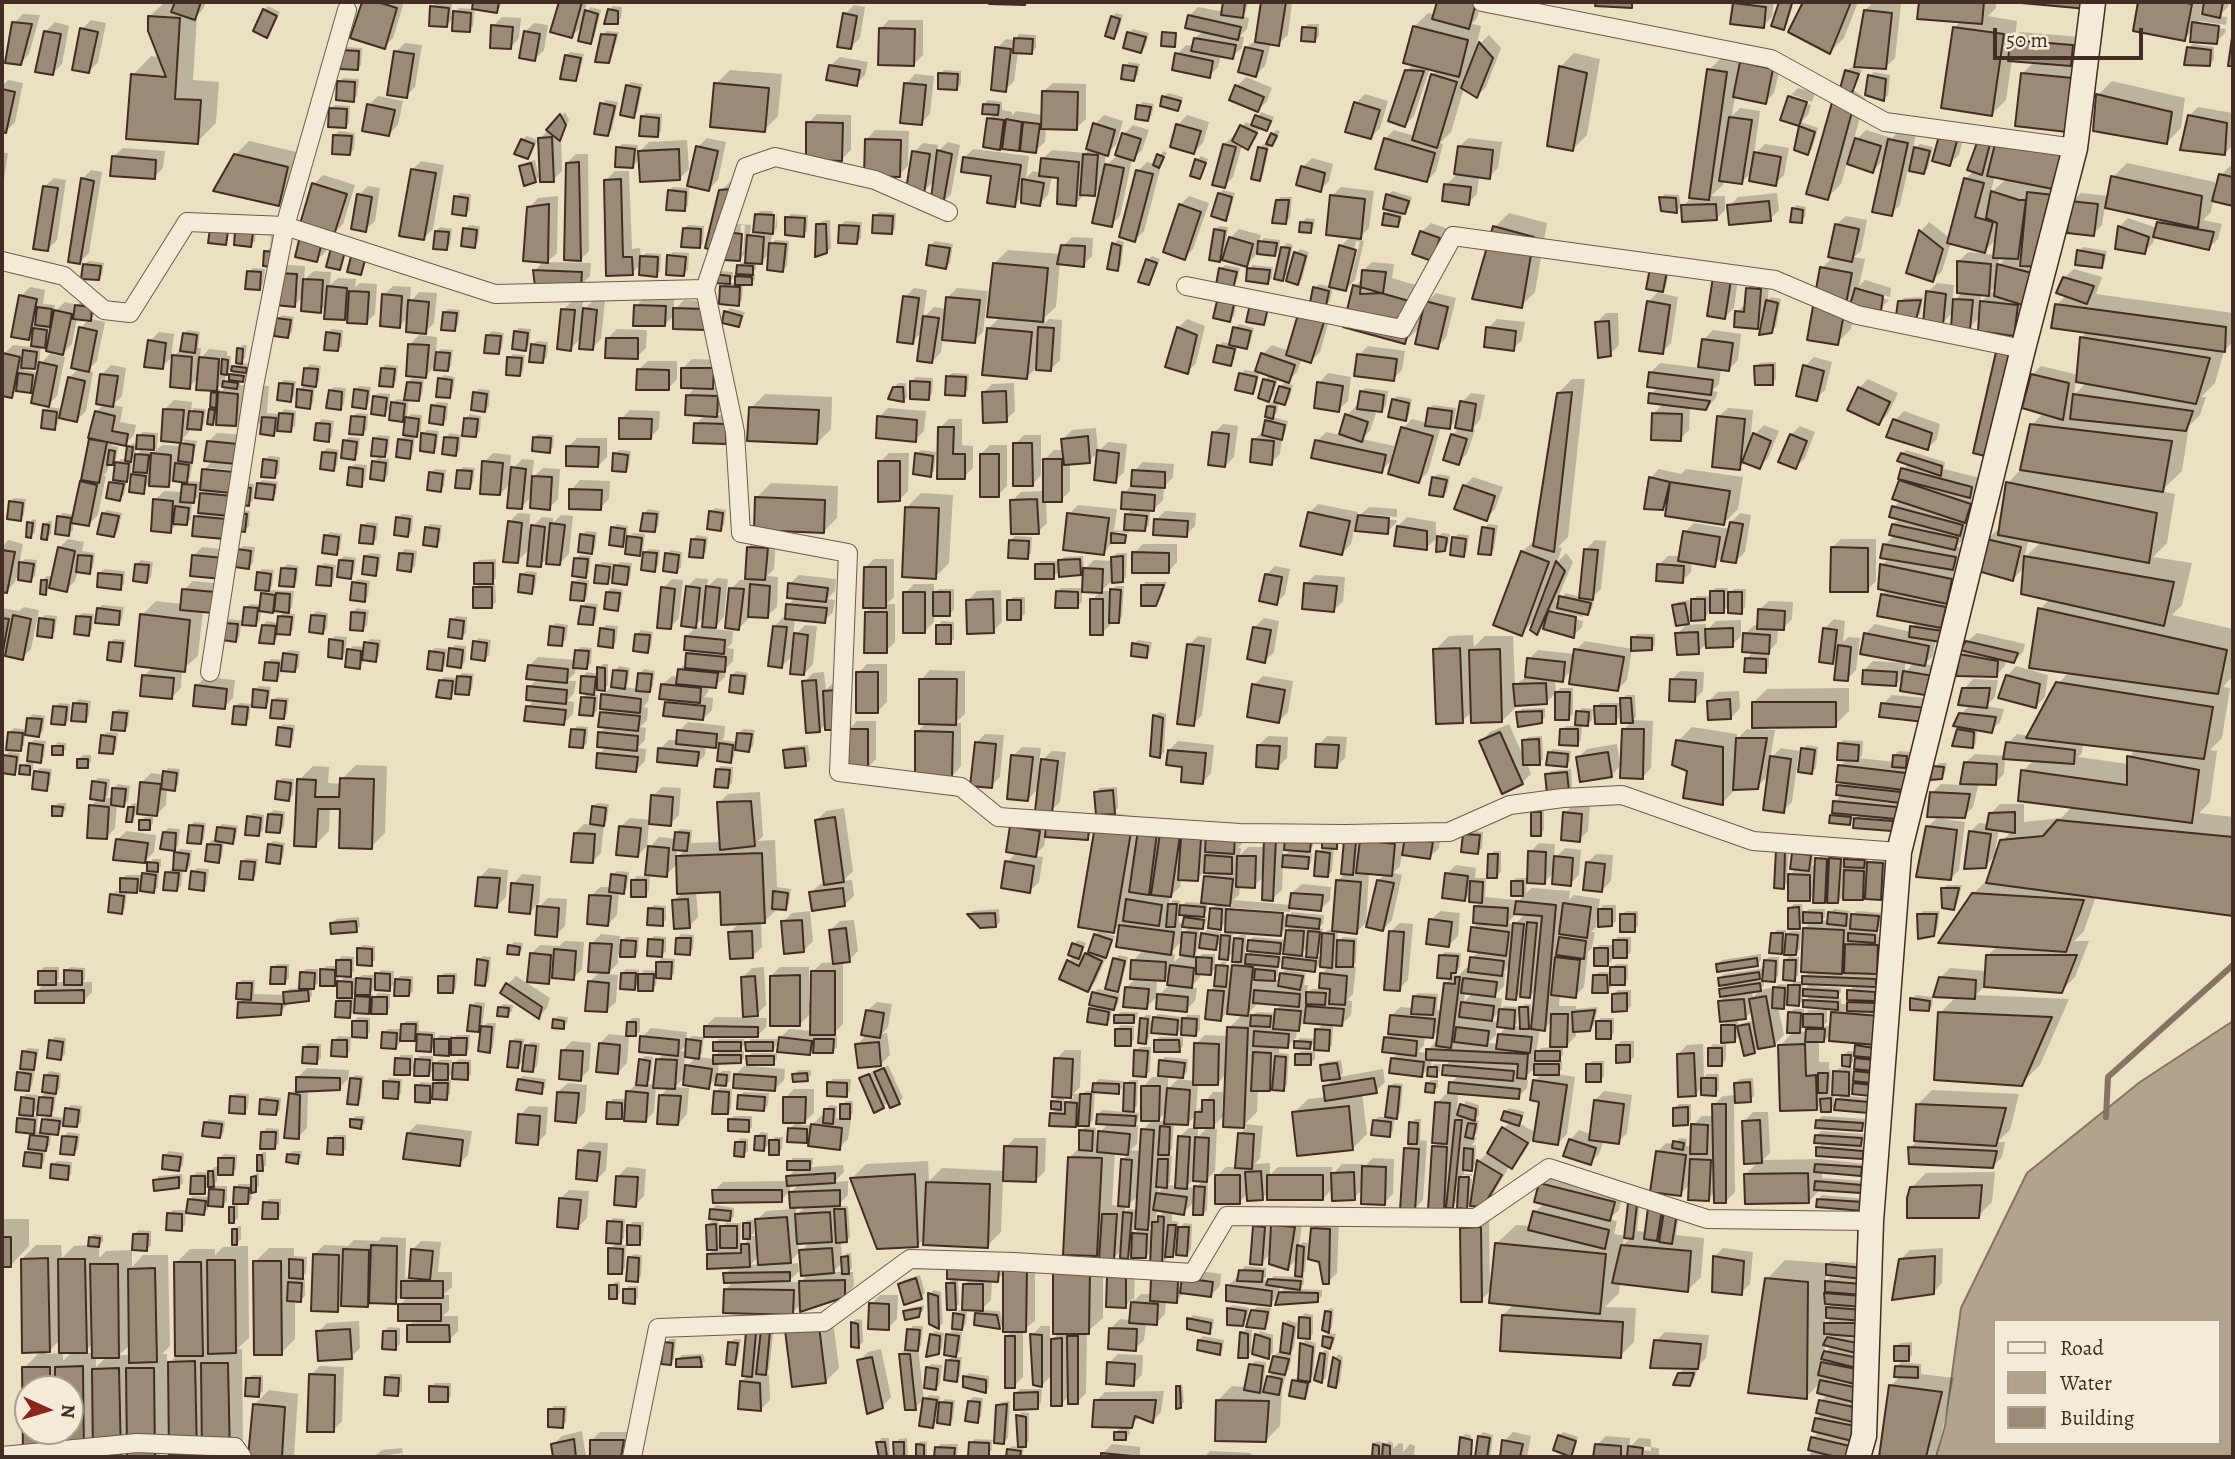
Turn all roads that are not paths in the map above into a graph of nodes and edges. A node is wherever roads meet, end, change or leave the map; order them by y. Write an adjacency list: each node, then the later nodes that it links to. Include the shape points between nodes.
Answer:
1 (1482, 2): 4 (street, via 1771,59 1885,122)
2 (2093, 2): 4 (street)
3 (347, 10): 6 (street)
4 (2075, 148): 10 (street)
5 (948, 212): 9 (street, via 875,180 775,157 746,167)
6 (285, 226): 7 (street, via 187,222 130,313 104,310 64,276); 9 (street, via 495,294); 11 (street, via 254,386)
7 (2, 261)
8 (1186, 286): 10 (street, via 1402,329 1453,236 1775,280 1857,315)
9 (705, 289): 12 (street, via 735,432 741,533 848,553 839,772 961,788 998,817 1240,832 1449,832 1510,805 1622,795 1753,841)
10 (2023, 349): 12 (street)
11 (210, 672)
12 (1899, 852): 13 (street)
13 (1871, 1221): 16 (street, via 1707,1219 1549,1168 1476,1218 1227,1216 1193,1273 910,1259 824,1322 658,1328); 17 (street, via 1864,1436)
14 (2, 1456): 15 (street, via 137,1443 235,1447)
15 (242, 1457)
16 (632, 1457)
17 (1858, 1457)

